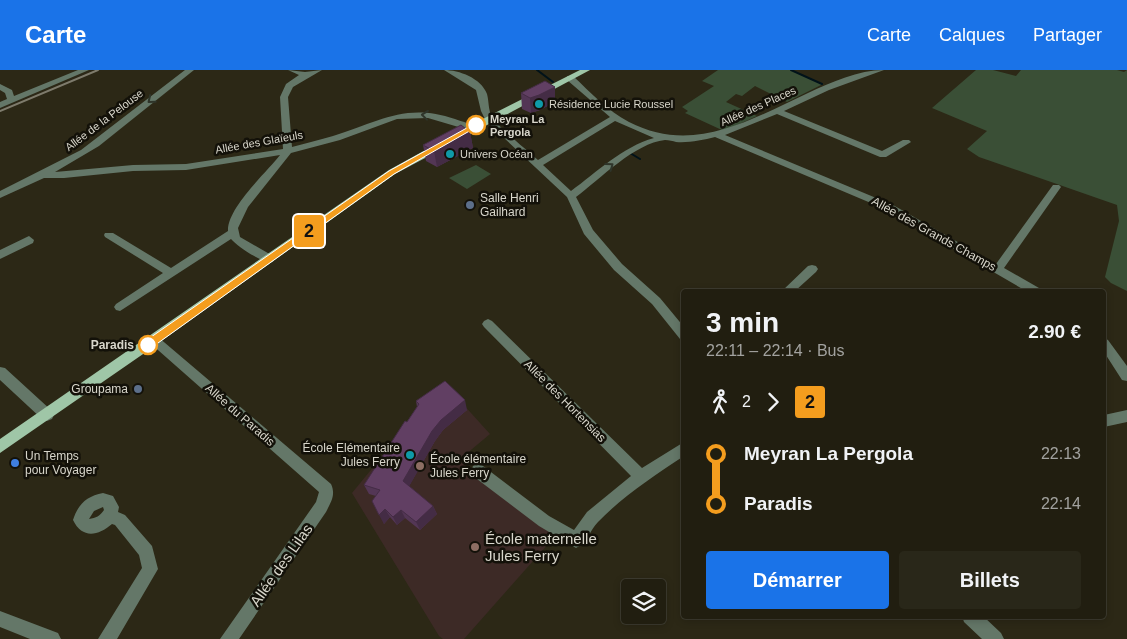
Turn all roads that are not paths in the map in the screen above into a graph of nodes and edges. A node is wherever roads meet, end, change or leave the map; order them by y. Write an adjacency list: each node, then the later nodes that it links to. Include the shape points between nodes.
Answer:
1 (85, 70): 11 (street)
2 (190, 70): 22 (street, Allée de la Pelouse, one-way to 22, via 95,144)
3 (292, 70): 8 (street)
4 (318, 70): 8 (street)
5 (448, 70): 15 (street, via 479,88)
6 (586, 70): 9 (main road)
7 (880, 70): 13 (street, Allée des Places, via 838,83)
8 (305, 74): 20 (street, via 289,86 284,97)
9 (570, 78): 14 (street, Allée des Places); 15 (main road)
10 (0, 86): 11 (street, via 9,92)
11 (13, 100): 12 (street)
12 (0, 105)
13 (776, 111): 17 (street, Allée des Places); 19 (street, via 883,155)
14 (616, 117): 18 (street, Allée des Places); 21 (street)
15 (490, 119): 16 (main road); 21 (street)
16 (472, 128): 20 (street, Allée des Glaïeuls, one-way to 20, via 428,115 397,116 337,138); 30 (main road, via 392,172)
17 (719, 136): 18 (street, Allée des Places, via 684,140); 32 (street, Allée des Grands Champs, via 873,199)
18 (662, 138): 25 (street, one-way to 18, via 624,155 642,144)
19 (906, 142)
20 (288, 151): 22 (street, Allée des Glaïeuls, via 186,167); 26 (street, via 240,210)
21 (538, 164): 25 (street)
22 (45, 174): 24 (street, Allée de la Pelouse)
23 (1056, 187): 32 (street)
24 (0, 195)
25 (572, 196): 38 (street, via 588,232 618,267 656,301)
26 (232, 233): 30 (street); 33 (street)
27 (109, 235): 33 (street)
28 (29, 240): 29 (street)
29 (0, 255)
30 (269, 259): 39 (main road)
31 (812, 269): 34 (street)
32 (998, 269): 35 (street, Allée des Grands Champs)
33 (171, 273): 36 (street)
34 (790, 289)
35 (1033, 289)
36 (120, 307)
37 (488, 324): 49 (street, Allée des Hortensias)
38 (681, 332)
39 (154, 340): 43 (main road); 50 (street, Allée du Paradis)
40 (1106, 346): 42 (street)
41 (0, 372): 43 (street)
42 (1127, 376)
43 (47, 415): 46 (main road)
44 (1127, 416): 45 (street)
45 (1106, 421)
46 (0, 447)
47 (681, 450): 49 (street)
48 (478, 471): 49 (street, via 544,521 576,540 592,517)
49 (642, 477)
50 (326, 489): 56 (street, Allée des Lilas, via 321,507)
51 (109, 516): 55 (street, via 120,520 146,551 150,569)
52 (0, 619): 54 (street)
53 (973, 619): 57 (street)
54 (52, 639)
55 (107, 639)
56 (230, 639)
57 (995, 639)

